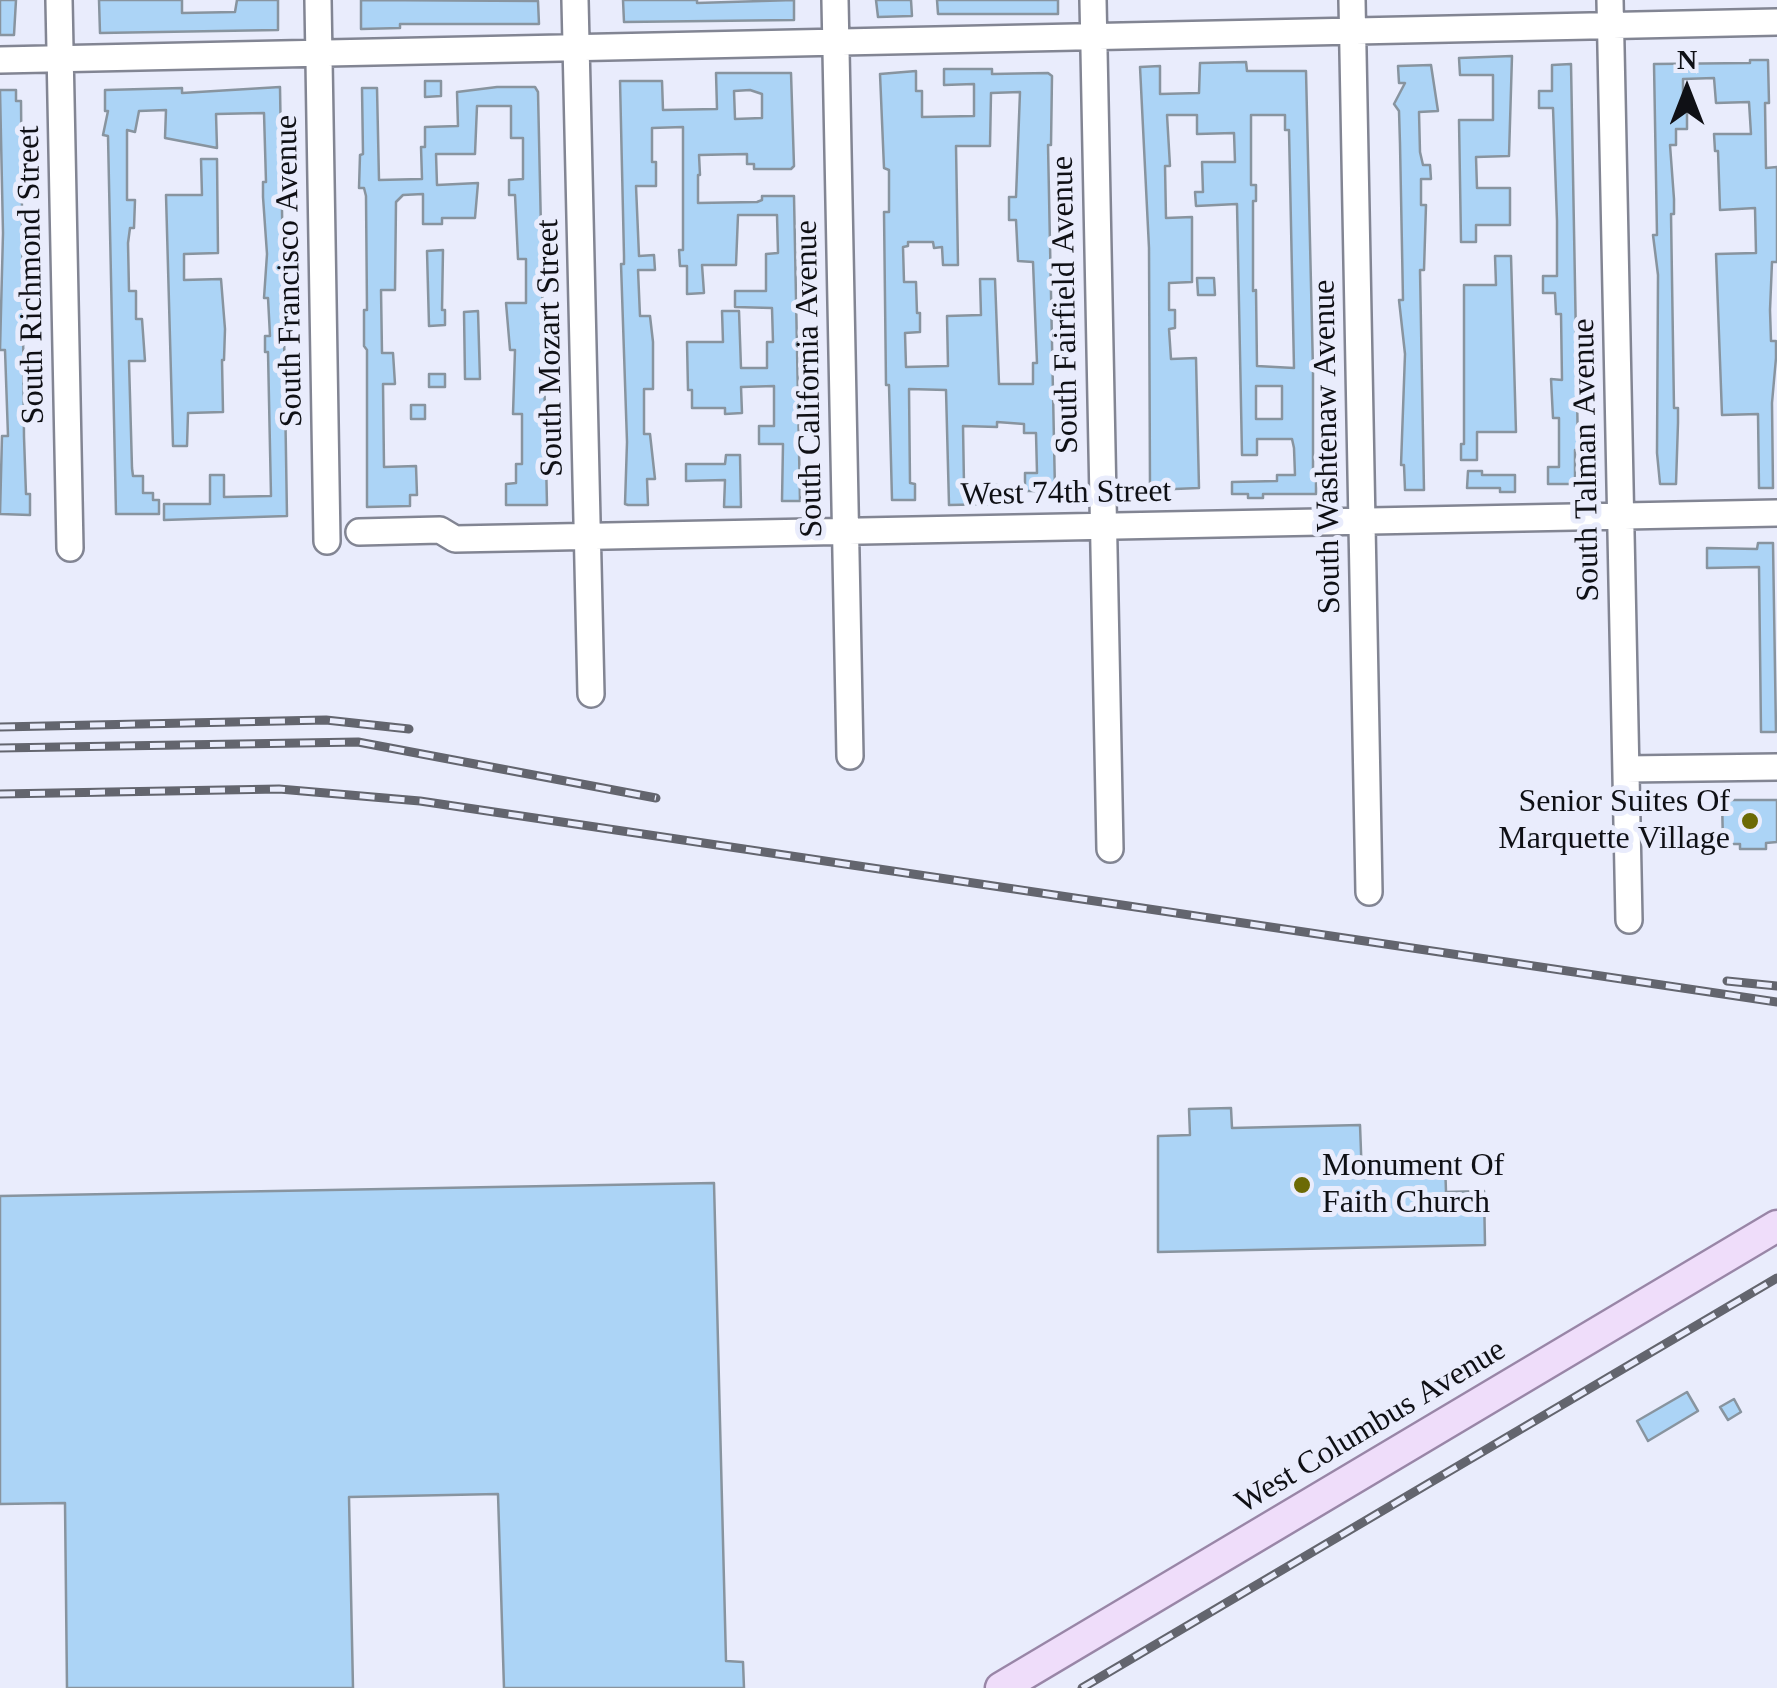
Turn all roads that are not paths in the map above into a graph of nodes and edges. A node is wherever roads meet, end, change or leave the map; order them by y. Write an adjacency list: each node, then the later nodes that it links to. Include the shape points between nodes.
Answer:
1 (59, 0): 14 (street, South Richmond Street)
2 (318, 0): 13 (street, South Francisco Avenue)
3 (576, 0): 12 (street, South Mozart Street)
4 (835, 0): 11 (street, South California Avenue)
5 (1093, 0): 10 (street, South Fairfield Avenue)
6 (1352, 0): 9 (street, South Washtenaw Avenue)
7 (1611, 13): 8 (street); 9 (street); 17 (street, South Talman Avenue)
8 (1777, 22)
9 (1353, 30): 10 (street); 18 (street, South Washtenaw Avenue)
10 (1093, 36): 11 (street); 19 (street, South Fairfield Avenue)
11 (836, 42): 12 (street); 20 (street, South California Avenue)
12 (576, 47): 13 (street); 22 (street, South Mozart Street)
13 (319, 53): 14 (street); 23 (street, South Francisco Avenue)
14 (60, 58): 15 (street); 24 (street, South Richmond Street)
15 (0, 60)
16 (1777, 513): 17 (street, West 74th Street)
17 (1620, 516): 18 (street, West 74th Street); 28 (street, South Talman Avenue)
18 (1362, 521): 19 (street, West 74th Street); 30 (street, South Washtenaw Avenue)
19 (1103, 526): 20 (street, West 74th Street); 29 (street, South Fairfield Avenue)
20 (846, 531): 22 (street, West 74th Street); 26 (street, South California Avenue)
21 (358, 532): 22 (street, West 74th Street, via 440,530 455,539)
22 (587, 536): 25 (street, South Mozart Street)
23 (327, 542)
24 (70, 548)
25 (590, 694)
26 (850, 756)
27 (1777, 768): 28 (street)
28 (1626, 769): 31 (street, South Talman Avenue)
29 (1110, 849)
30 (1368, 892)
31 (1629, 920)
32 (1777, 1226): 33 (main road, West Columbus Avenue)
33 (1000, 1688)

